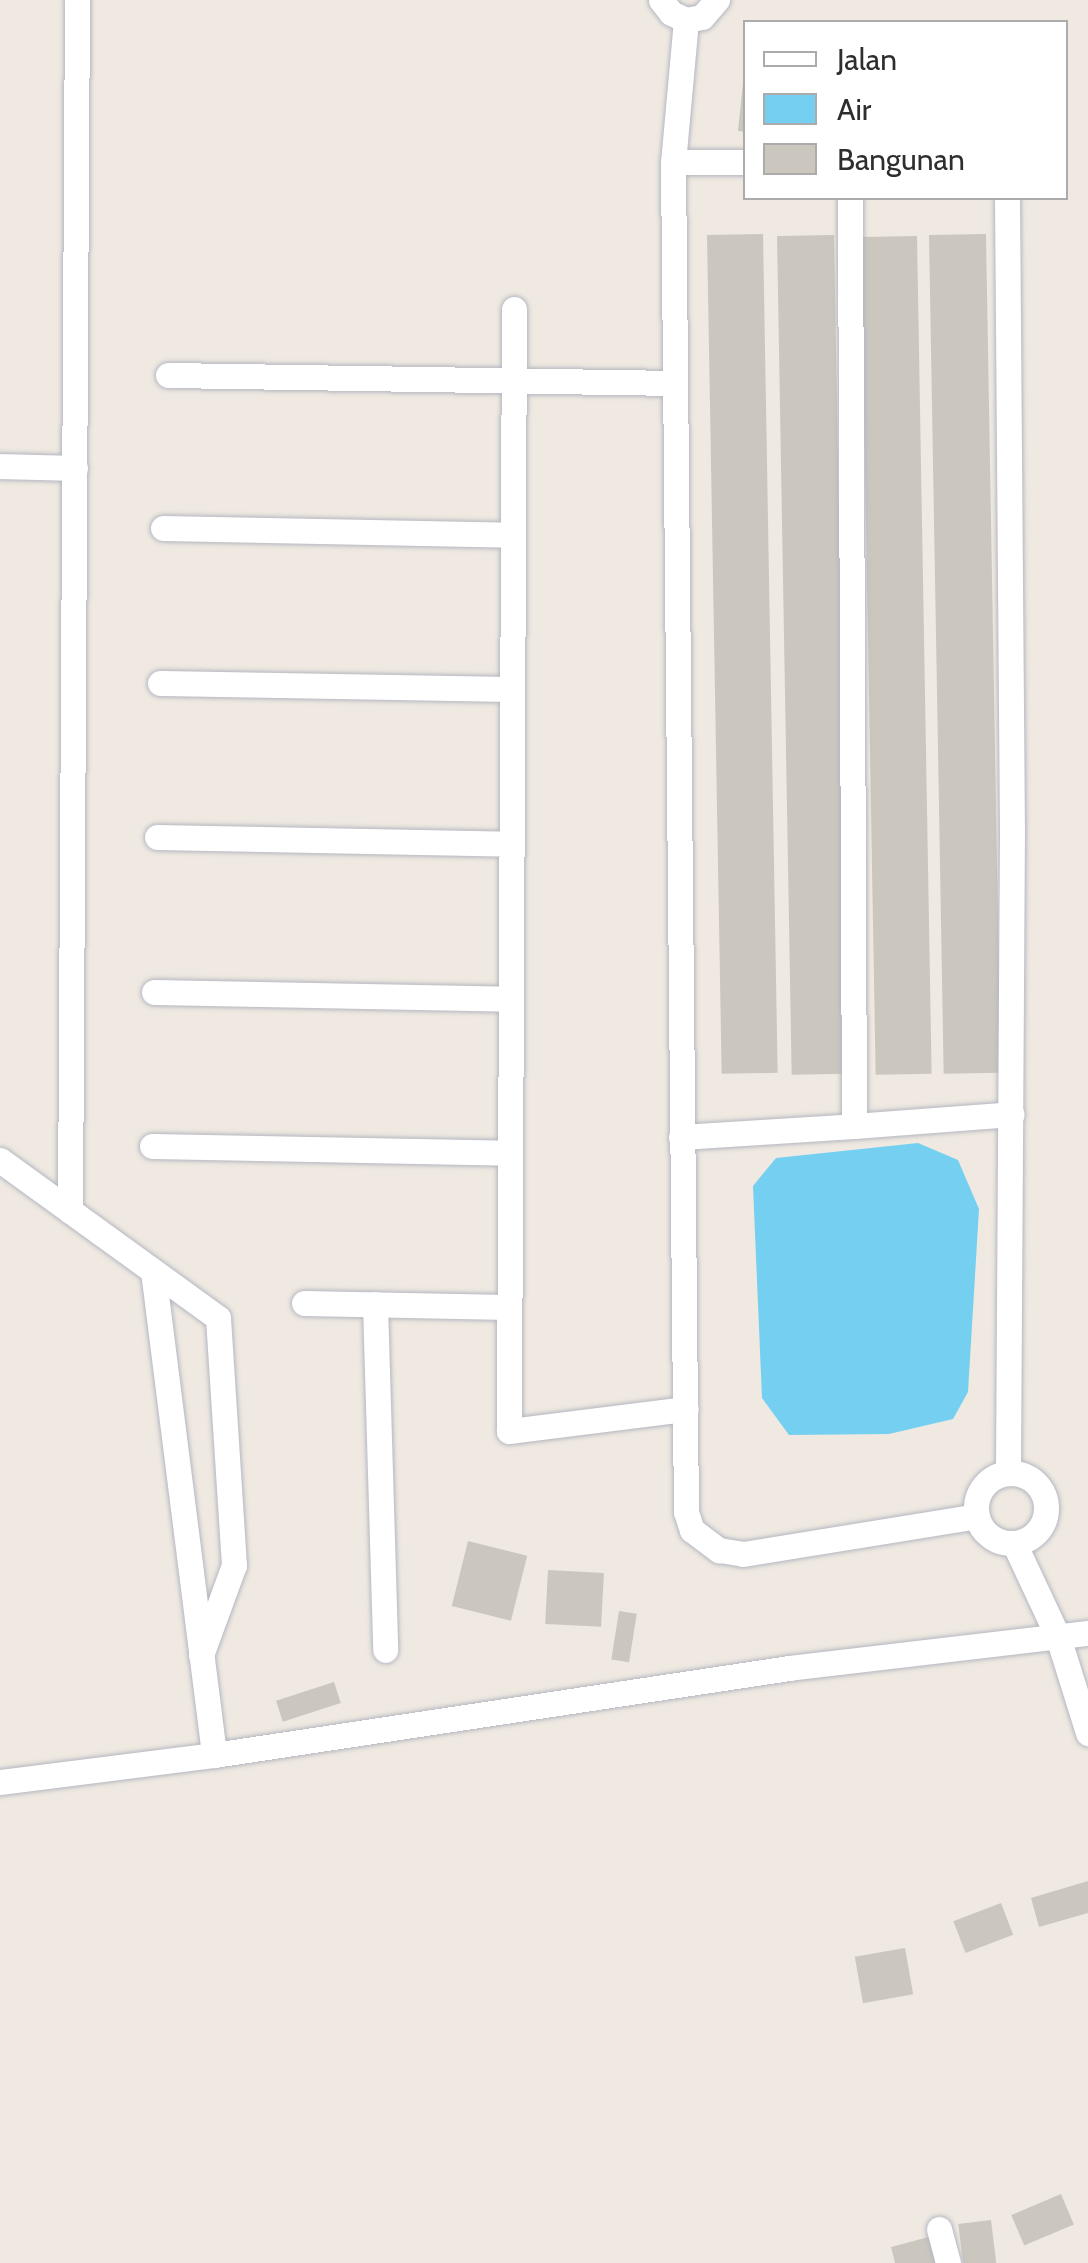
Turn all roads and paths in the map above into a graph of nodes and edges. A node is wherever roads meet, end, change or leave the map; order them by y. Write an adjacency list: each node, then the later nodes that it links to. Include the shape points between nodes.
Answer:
1 (78, 0): 14 (street)
2 (661, 0): 4 (street)
3 (717, 0): 4 (street, via 702,18)
4 (686, 20): 5 (street)
5 (673, 162): 6 (street); 12 (street)
6 (743, 162)
7 (850, 200): 24 (street)
8 (1007, 200): 23 (street)
9 (514, 310): 11 (street)
10 (168, 375): 11 (street)
11 (513, 380): 12 (street); 16 (street)
12 (675, 383): 25 (street)
13 (0, 466): 14 (street)
14 (75, 468): 29 (street)
15 (163, 528): 16 (street)
16 (513, 535): 18 (street)
17 (160, 682): 18 (street)
18 (512, 690): 20 (street)
19 (157, 837): 20 (street)
20 (512, 844): 22 (street)
21 (154, 992): 22 (street)
22 (511, 999): 27 (street)
23 (1012, 1114): 24 (street); 35 (street)
24 (854, 1126): 25 (street)
25 (681, 1137): 34 (street)
26 (152, 1146): 27 (street)
27 (510, 1153): 33 (street)
28 (0, 1160): 29 (street)
29 (70, 1211): 30 (street)
30 (153, 1271): 41 (street); 41 (street, via 218,1318 234,1565)
31 (304, 1303): 32 (street)
32 (376, 1304): 33 (street); 40 (street)
33 (509, 1306): 34 (street, via 509,1431)
34 (686, 1409): 36 (street, via 686,1512 692,1530 719,1550 743,1554)
35 (1008, 1472): 36 (street, via 986,1482); 37 (street, via 1040,1488 1047,1511 1036,1533)
36 (977, 1516): 37 (street, via 991,1536)
37 (1014, 1543): 39 (street)
38 (1088, 1632): 39 (street)
39 (1058, 1637): 42 (street); 43 (street, via 789,1668)
40 (385, 1650)
41 (202, 1656): 43 (street)
42 (1088, 1733)
43 (214, 1755): 44 (street)
44 (0, 1782)
45 (939, 2229): 46 (street)
46 (948, 2263)

